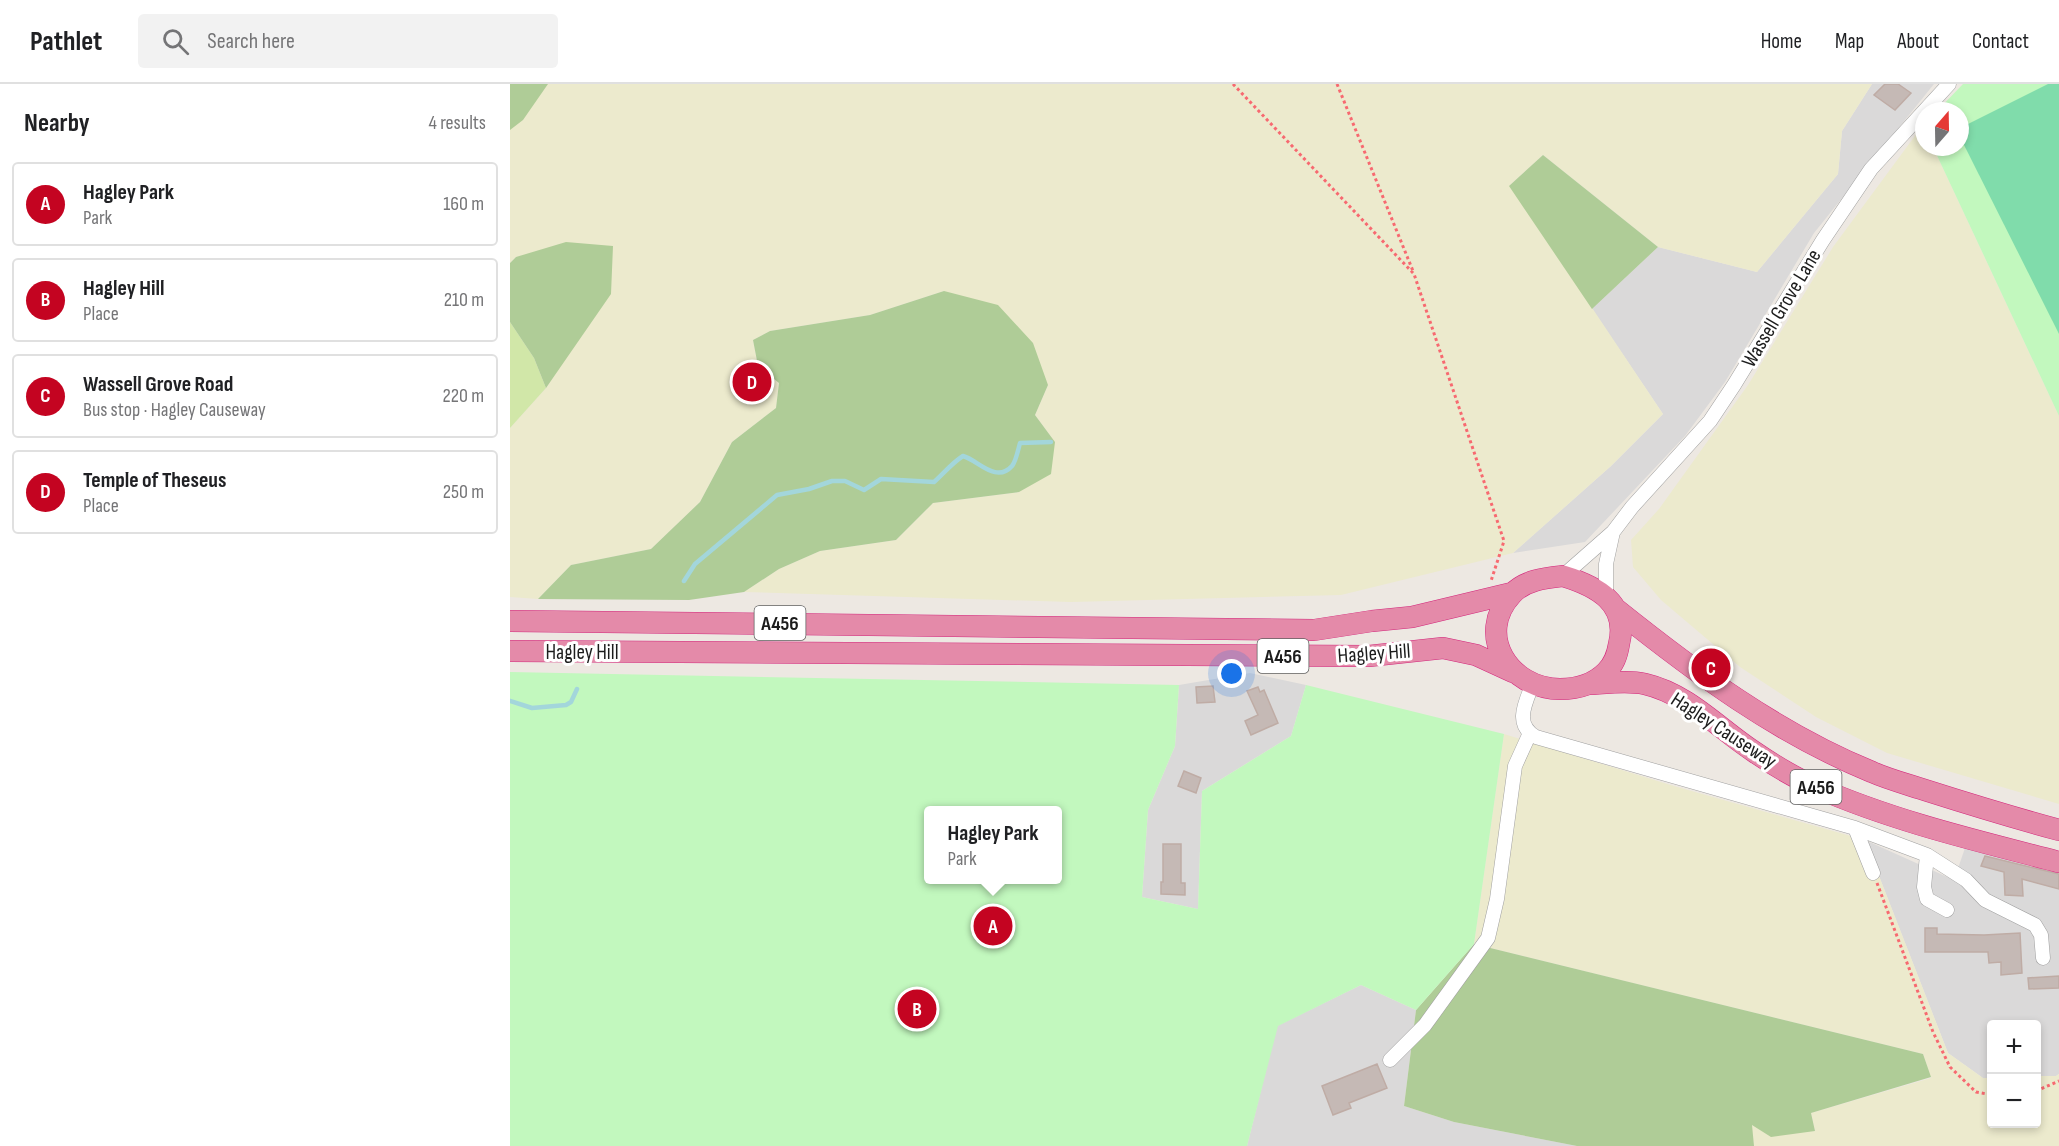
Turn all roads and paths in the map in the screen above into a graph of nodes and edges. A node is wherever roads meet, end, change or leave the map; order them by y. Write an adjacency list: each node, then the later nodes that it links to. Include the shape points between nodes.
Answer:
1 (1233, 84): 4 (path)
2 (1337, 84): 4 (path)
3 (1949, 84): 5 (street, Wassell Grove Lane, via 1871,169 1822,240 1710,421)
4 (1414, 274): 8 (path, via 1504,541)
5 (1613, 532): 6 (street, Wassell Grove Lane); 9 (street, Wassell Grove Lane, via 1606,564)
6 (1563, 576): 7 (highway, via 1533,580); 9 (highway, via 1586,584)
7 (1512, 593): 8 (highway, Hagley Hill / A456); 12 (highway, via 1499,614 1496,629 1498,645)
8 (1486, 599): 10 (highway, Hagley Hill / A456, via 1412,617 1314,630)
9 (1611, 602): 14 (highway, via 1622,624 1617,654 1613,666); 17 (highway, Hagley Causeway / A456, via 1733,698 1824,750 1873,773)
10 (510, 621)
11 (510, 651): 12 (highway, Hagley Hill / A456, via 1369,656 1443,648 1476,655)
12 (1513, 672): 13 (highway)
13 (1533, 683): 14 (highway, via 1548,689 1575,689); 15 (street, via 1522,716)
14 (1591, 684): 19 (highway, Hagley Causeway / A456, via 1645,684 1670,693 1695,706 1754,752 1814,786 1932,827)
15 (1530, 733): 16 (street); 23 (street, via 1515,766 1488,938 1425,1025)
16 (1855, 828): 18 (street); 20 (street)
17 (2059, 830)
18 (1928, 855): 21 (street, via 1924,887 1927,899); 22 (street, via 1966,880 1985,900 2035,925 2041,935)
19 (2059, 862)
20 (1873, 873): 26 (path, via 1950,1067 1976,1092)
21 (1947, 910)
22 (2043, 958)
23 (1390, 1060)
24 (2059, 1081): 25 (path)
25 (2041, 1089)
26 (1987, 1094)

